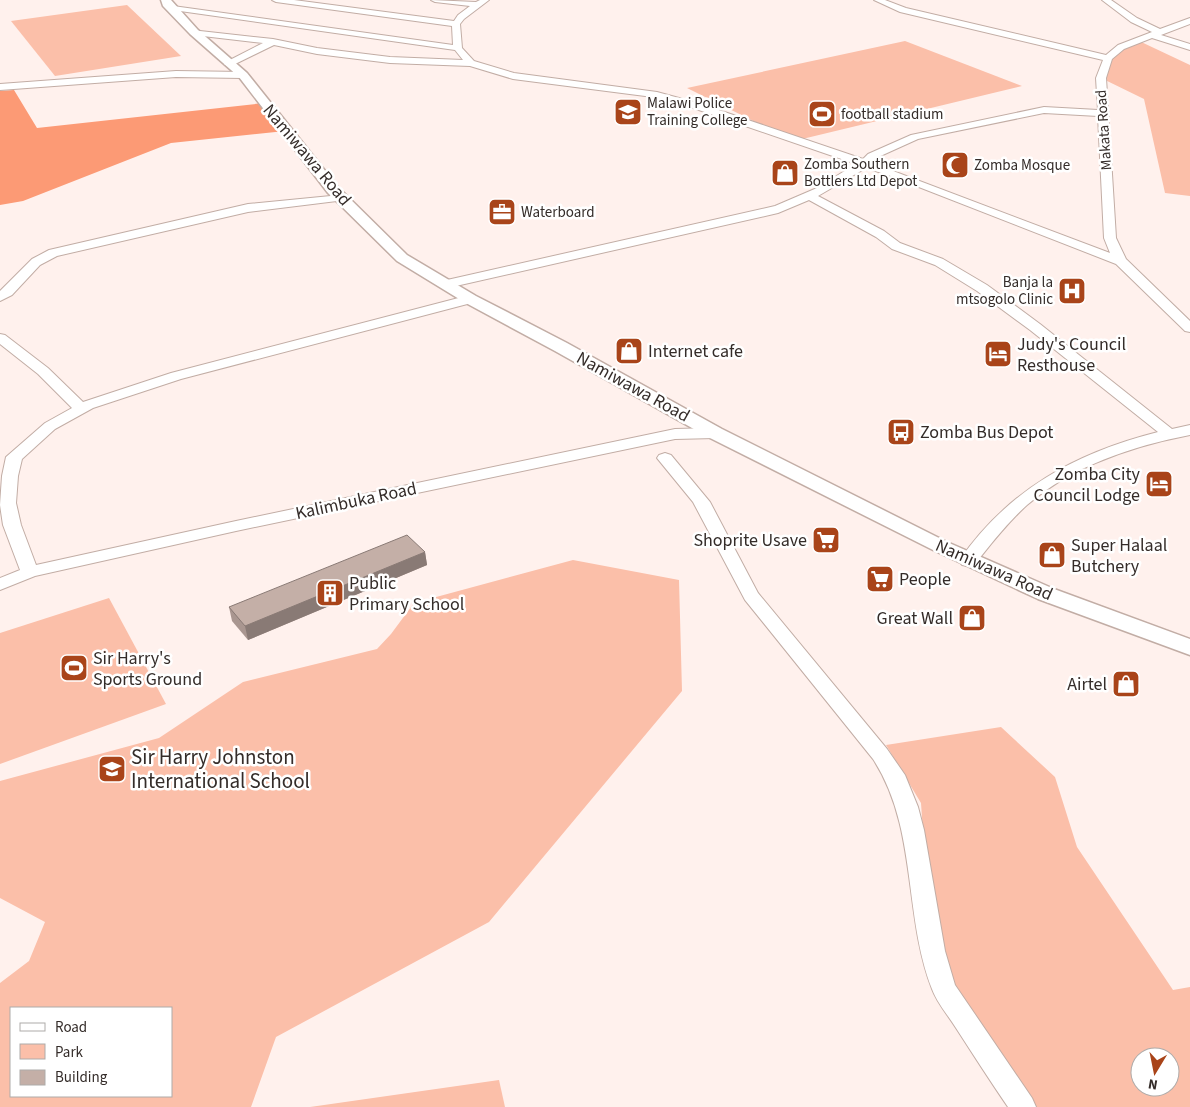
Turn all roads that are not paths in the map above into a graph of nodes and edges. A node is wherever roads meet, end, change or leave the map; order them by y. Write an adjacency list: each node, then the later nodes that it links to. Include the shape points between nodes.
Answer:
1 (276, 0): 8 (street)
2 (358, 0): 8 (street)
3 (435, 0): 6 (street)
4 (878, 0): 17 (street, via 904,10)
5 (1106, 0): 13 (street)
6 (482, 3): 10 (street)
7 (170, 4): 11 (street); 12 (street, Namiwawa Road)
8 (340, 9): 10 (street); 11 (street)
9 (1190, 21): 13 (street)
10 (456, 24): 16 (street)
11 (305, 26): 14 (street); 16 (street)
12 (194, 32): 14 (street); 19 (street, Namiwawa Road)
13 (1156, 34): 15 (street); 17 (street, via 1128,44)
14 (273, 42): 18 (street, via 390,60); 19 (street)
15 (1190, 47)
16 (458, 48): 18 (street)
17 (1108, 58): 23 (street, Makata Road, via 1101,78)
18 (471, 63): 24 (street, via 513,76 654,94)
19 (236, 69): 21 (street); 26 (street, Namiwawa Road)
20 (0, 82): 21 (street)
21 (45, 84): 22 (street)
22 (0, 87)
23 (1104, 114): 24 (street, via 1058,109 915,137 872,156); 27 (street, Makata Road, via 1110,238)
24 (865, 164): 25 (street); 27 (street)
25 (810, 196): 28 (street, via 778,209); 36 (street, via 896,246 939,262 982,288)
26 (341, 198): 28 (street, Namiwawa Road, via 402,258); 29 (street, via 248,208 53,253 39,258)
27 (1120, 261): 31 (street)
28 (447, 284): 30 (street, Namiwawa Road)
29 (0, 297)
30 (470, 299): 33 (street, via 176,376); 35 (street, Namiwawa Road)
31 (1190, 328)
32 (0, 338): 33 (street, via 27,357)
33 (81, 409): 38 (street, via 50,426 20,450)
34 (1190, 430): 36 (street)
35 (715, 433): 39 (street, Namiwawa Road); 40 (street, Kalimbuka Road, via 675,434)
36 (1168, 433): 39 (street, via 1105,455 1046,484 1022,501)
37 (664, 458): 43 (street, via 707,510 737,575 751,596 894,775 913,830 933,952 944,989)
38 (5, 476): 40 (street, via 12,525)
39 (968, 561): 42 (street, Namiwawa Road, via 1046,594)
40 (30, 572): 41 (street, Kalimbuka Road)
41 (0, 584)
42 (1190, 647)
43 (1022, 1107)

